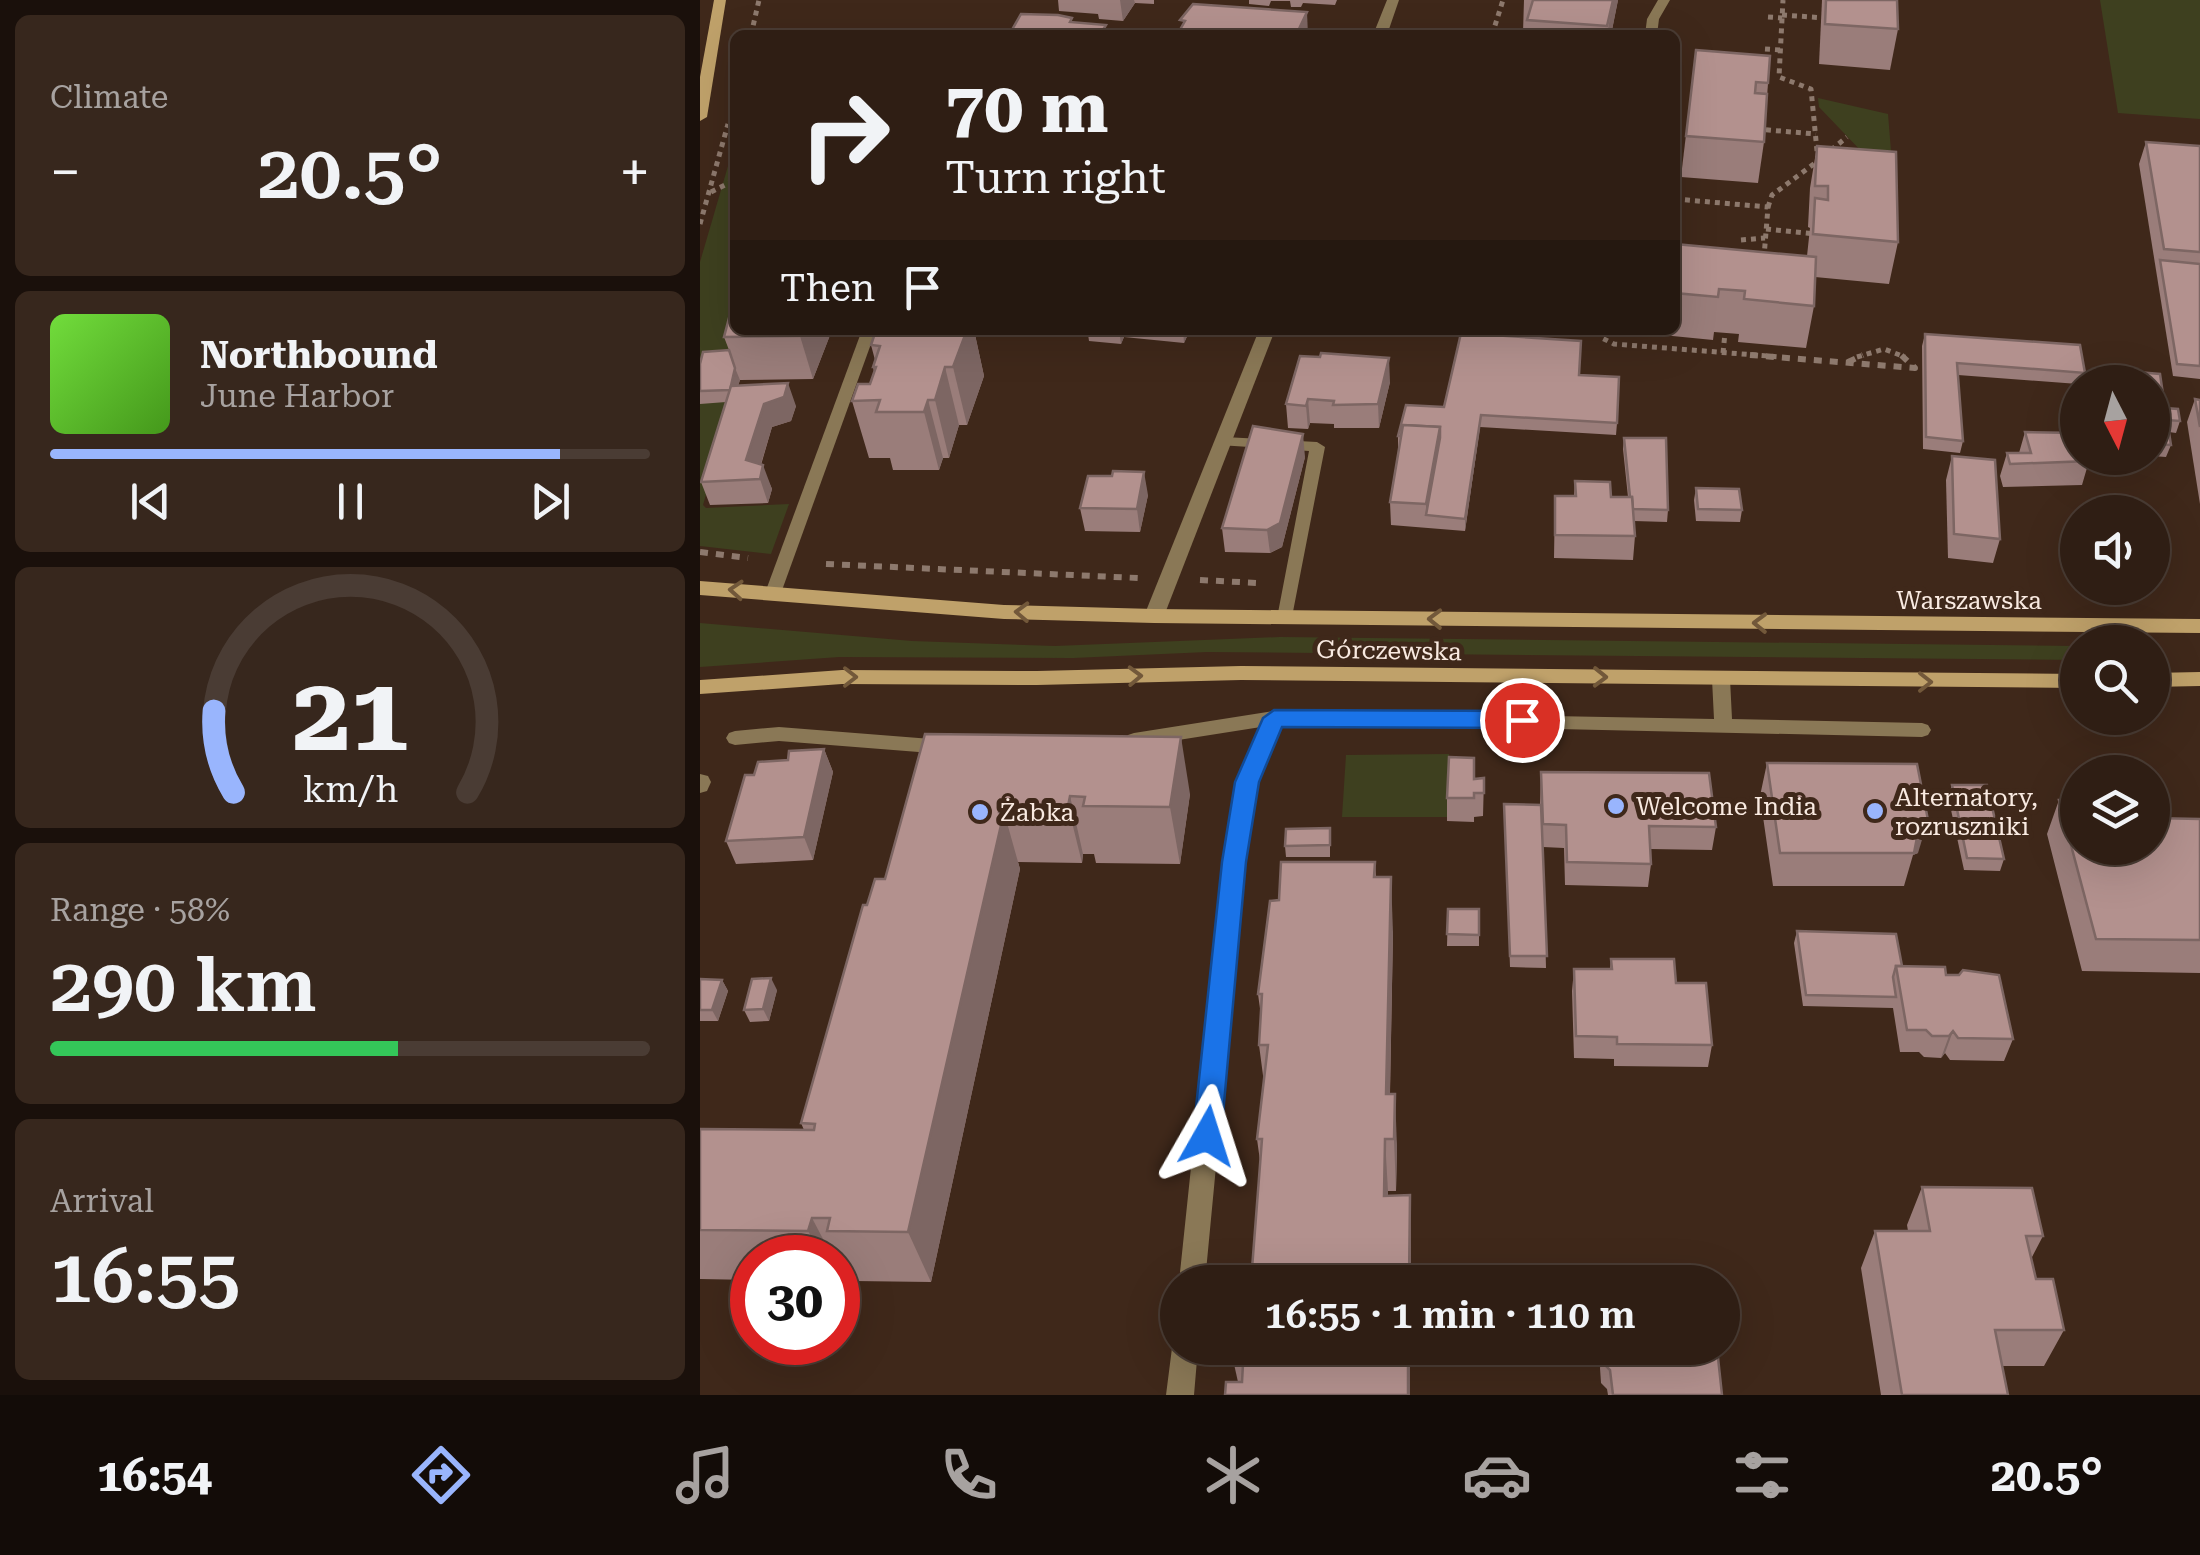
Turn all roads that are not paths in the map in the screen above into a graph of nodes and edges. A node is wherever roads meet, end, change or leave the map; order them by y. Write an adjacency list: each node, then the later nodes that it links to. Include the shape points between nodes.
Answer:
1 (720, 0): 6 (main road)
2 (1393, 0): 4 (street)
3 (1664, 0): 5 (lane)
4 (1382, 30)
5 (1652, 30)
6 (700, 117)
7 (866, 335): 11 (lane)
8 (1265, 335): 9 (street)
9 (1224, 442): 12 (street); 13 (lane, via 1317,447)
10 (700, 588): 11 (main road, Górczewska, one-way to 10)
11 (773, 593): 12 (main road, Górczewska, one-way to 11, via 1004,612)
12 (1154, 616): 13 (main road, Górczewska)
13 (1285, 618): 14 (main road, Górczewska, one-way to 13)
14 (1858, 624): 15 (main road, Warszawska)
15 (2200, 626)
16 (2200, 678): 18 (main road)
17 (1720, 679): 19 (main road, Górczewska, one-way to 19); 20 (main road, Górczewska, one-way to 17, via 842,677 1241,673); 22 (lane)
18 (2170, 679)
19 (2060, 680)
20 (700, 687)
21 (1274, 718): 22 (lane); 25 (lane); 27 (street, via 1247,782 1234,862)
22 (1723, 727): 23 (lane)
23 (1922, 730)
24 (735, 738): 26 (lane, via 779,734)
25 (1121, 742)
26 (956, 748)
27 (1194, 1265)
28 (1183, 1365): 29 (street)
29 (1180, 1395)

